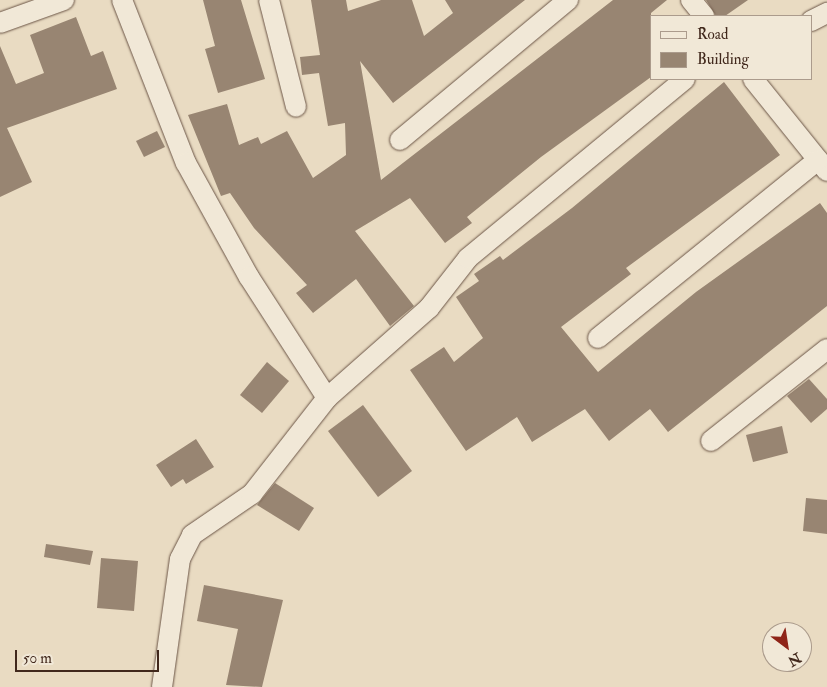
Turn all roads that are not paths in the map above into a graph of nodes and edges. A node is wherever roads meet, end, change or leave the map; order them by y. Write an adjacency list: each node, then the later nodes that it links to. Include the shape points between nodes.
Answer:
1 (64, 0): 9 (street)
2 (122, 0): 17 (street, via 186,163 249,277)
3 (269, 0): 12 (street)
4 (568, 0): 13 (street)
5 (691, 0): 7 (street)
6 (827, 13): 8 (street)
7 (703, 15)
8 (812, 20)
9 (0, 22)
10 (684, 80): 17 (street, via 468,258 429,308)
11 (754, 80): 14 (street)
12 (296, 107)
13 (400, 140)
14 (822, 166): 15 (street)
15 (598, 338)
16 (827, 349): 18 (street)
17 (327, 398): 19 (street, via 252,494 192,535 180,559)
18 (711, 441)
19 (162, 687)

